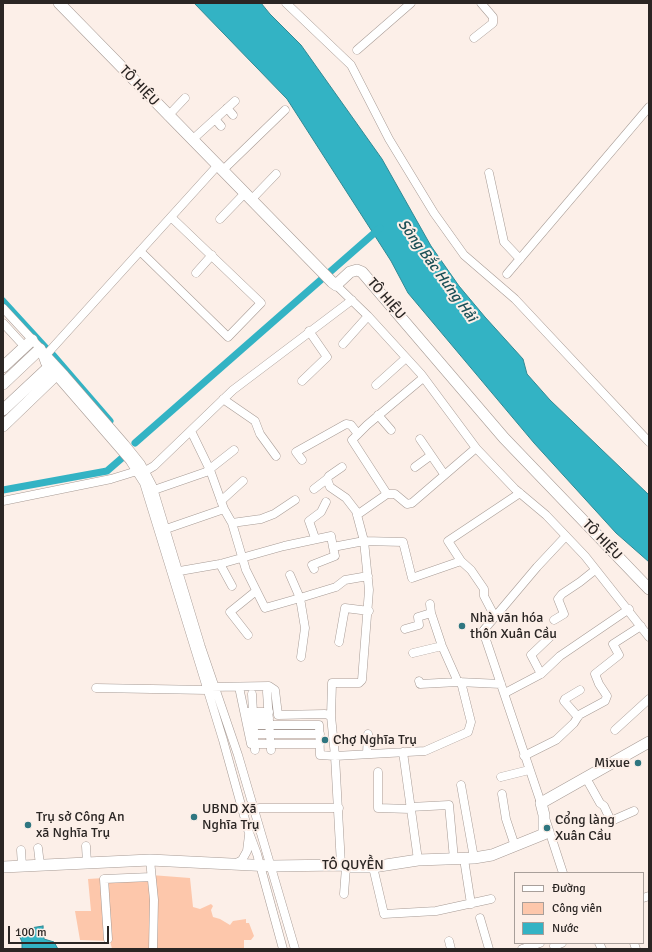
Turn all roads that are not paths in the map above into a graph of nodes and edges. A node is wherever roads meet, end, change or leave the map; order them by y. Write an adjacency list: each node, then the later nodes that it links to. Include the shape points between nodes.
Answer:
1 (59, 3): 13 (main road, TÔ HIỆU)
2 (286, 3): 52 (street, via 351,66 389,139 434,213 464,256 515,299)
3 (411, 3): 6 (street)
4 (481, 3): 5 (street, via 493,16 493,23)
5 (474, 38)
6 (357, 50)
7 (185, 98): 13 (street)
8 (235, 101): 10 (street)
9 (649, 107): 25 (street)
10 (227, 108): 12 (street); 14 (street)
11 (285, 110): 17 (street)
12 (233, 115)
13 (168, 116): 16 (main road, TÔ HIỆU)
14 (215, 118): 15 (street); 16 (street)
15 (221, 126)
16 (192, 140): 17 (main road, TÔ HIỆU)
17 (220, 168): 20 (main road, TÔ HIỆU); 21 (street)
18 (489, 173): 25 (street, via 504,242)
19 (276, 174): 20 (street)
20 (248, 196): 22 (street); 28 (main road, TÔ HIỆU)
21 (171, 217): 23 (street); 24 (street)
22 (220, 219)
23 (140, 251): 24 (street, via 228,337 261,303); 36 (street)
24 (212, 255): 26 (street)
25 (520, 259): 27 (street)
26 (196, 273)
27 (507, 274)
28 (334, 283): 29 (street); 90 (main road, TÔ HIỆU, via 350,272 362,272 504,438)
29 (352, 300): 31 (street); 33 (street)
30 (3, 308): 34 (street)
31 (368, 316): 35 (street); 37 (street)
32 (3, 322): 34 (street)
33 (309, 331): 41 (street, via 328,357); 44 (street)
34 (28, 343): 36 (street); 38 (main road)
35 (343, 344)
36 (43, 352): 39 (street, via 42,358); 42 (main road); 61 (street, via 125,444)
37 (406, 358): 40 (street); 43 (street)
38 (3, 367)
39 (52, 371): 45 (main road); 47 (main road); 61 (street)
40 (423, 378): 46 (street); 53 (street)
41 (302, 381)
42 (3, 384)
43 (376, 385)
44 (223, 399): 49 (street); 55 (street, via 255,422 260,434)
45 (3, 410)
46 (378, 415): 48 (street); 50 (street)
47 (3, 426)
48 (391, 430)
49 (191, 431): 60 (street); 61 (street, via 154,466)
50 (358, 434): 57 (street, via 351,425 346,424 296,452); 68 (street, via 352,440)
51 (420, 440): 56 (street)
52 (649, 442)
53 (476, 448): 62 (street); 67 (street)
54 (234, 450): 60 (street)
55 (276, 456)
56 (430, 456): 59 (street); 62 (street)
57 (302, 460)
58 (342, 467): 63 (street)
59 (416, 467)
60 (210, 470): 66 (street); 71 (street)
61 (140, 472): 66 (street); 70 (street); 86 (street)
62 (444, 474): 68 (street, via 409,504 395,494)
63 (327, 479): 65 (street); 74 (street, via 334,491 346,498)
64 (243, 481): 71 (street)
65 (314, 489)
66 (154, 490): 76 (street)
67 (520, 493): 77 (street); 82 (street, via 448,541)
68 (387, 494): 74 (street)
69 (295, 500): 75 (street, via 261,519)
70 (3, 501)
71 (221, 501): 73 (street)
72 (326, 502): 78 (street, via 321,512 309,521)
73 (224, 509): 75 (street); 76 (street)
74 (358, 515): 79 (street)
75 (232, 524): 81 (street)
76 (166, 529): 86 (street)
77 (566, 536): 85 (street); 97 (street)
78 (315, 538): 80 (street, via 331,536); 81 (street)
79 (364, 541): 80 (street); 82 (street, via 403,542 412,578); 88 (street)
80 (333, 547): 84 (street, via 335,556 312,565)
81 (242, 558): 83 (street); 91 (street)
82 (461, 561): 97 (street, via 471,570 484,589 484,596)
83 (220, 564): 86 (street); 89 (street)
84 (314, 569)
85 (595, 570): 94 (street); 98 (street, via 562,594 558,599 564,614)
86 (175, 572): 114 (street); 117 (street)
87 (290, 575): 92 (street)
88 (368, 576): 92 (street, via 345,580 336,587); 95 (street)
89 (232, 586)
90 (649, 590)
91 (256, 591): 92 (street, via 265,608); 101 (street, via 227,614)
92 (300, 598): 109 (street, via 305,628)
93 (430, 604): 96 (street)
94 (629, 609): 99 (street); 110 (street, via 560,656)
95 (369, 611): 104 (street, via 345,608); 124 (street, via 362,680 359,683 332,683)
96 (431, 613): 100 (street, via 418,617 419,625); 105 (street)
97 (496, 617): 113 (street, via 483,631)
98 (554, 620)
99 (641, 626): 103 (street); 108 (street, via 613,644)
100 (406, 629)
101 (248, 635)
102 (551, 636): 110 (street, via 531,655)
103 (649, 636)
104 (339, 642)
105 (442, 646): 107 (street); 112 (street)
106 (628, 651): 108 (street)
107 (413, 653)
108 (619, 656): 125 (street, via 595,674 607,699)
109 (301, 657)
110 (542, 674): 120 (street)
111 (419, 681): 112 (street, via 420,684)
112 (460, 682): 113 (street); 139 (street, via 471,722 468,732 425,751)
113 (501, 684): 120 (street)
114 (215, 687): 115 (street); 117 (street); 150 (street)
115 (239, 687): 123 (street, via 269,686 275,690); 126 (street)
116 (96, 688): 117 (street)
117 (207, 689): 154 (street)
118 (580, 690): 125 (street, via 564,701)
119 (268, 692): 128 (street)
120 (505, 693): 142 (street)
121 (252, 694): 126 (street)
122 (649, 699): 130 (street)
123 (278, 715): 124 (street); 128 (street)
124 (331, 716): 141 (street)
125 (578, 718): 142 (street, via 556,740)
126 (250, 722): 128 (street); 128 (street); 138 (street, via 251,744 254,747)
127 (308, 725): 129 (street); 131 (street); 132 (street, via 319,726)
128 (276, 726): 129 (street); 138 (street)
129 (295, 729): 131 (street); 135 (street)
130 (615, 730)
131 (308, 734): 132 (street); 136 (street)
132 (320, 734): 137 (street)
133 (368, 734): 140 (street)
134 (649, 742): 146 (main road)
135 (295, 743): 136 (street); 138 (street)
136 (308, 744): 137 (street)
137 (320, 744): 141 (street, via 320,755)
138 (277, 745)
139 (404, 752): 140 (street); 152 (street)
140 (367, 753): 141 (street)
141 (335, 756): 151 (street)
142 (524, 756): 143 (street)
143 (530, 770): 145 (street); 149 (street)
144 (378, 772): 152 (street, via 378,810)
145 (501, 777)
146 (586, 778): 149 (main road); 153 (street, via 611,821)
147 (461, 785): 161 (street, via 475,836)
148 (502, 794): 158 (street, via 506,819)
149 (541, 803): 156 (main road)
150 (254, 808): 151 (street); 154 (street); 169 (street)
151 (339, 808): 170 (street)
152 (410, 808): 161 (street, via 449,805); 163 (street)
153 (634, 811)
154 (243, 812): 155 (street)
155 (248, 830): 165 (street); 167 (street, via 247,851 242,860)
156 (547, 833): 158 (main road, TÔ QUYỀN); 173 (street)
157 (86, 846): 164 (street)
158 (515, 846): 161 (main road, TÔ QUYỀN)
159 (38, 848): 166 (street)
160 (21, 850): 168 (street)
161 (464, 859): 163 (main road, TÔ QUYỀN); 177 (street)
162 (150, 860): 164 (main road, TÔ QUYỀN); 167 (main road, TÔ QUYỀN); 174 (street)
163 (418, 860): 172 (main road, TÔ QUYỀN)
164 (87, 863): 166 (main road, TÔ QUYỀN)
165 (259, 864): 167 (main road, TÔ QUYỀN); 169 (main road, TÔ QUYỀN); 182 (street)
166 (40, 865): 168 (main road, TÔ QUYỀN)
167 (232, 865)
168 (22, 866): 171 (main road, TÔ QUYỀN)
169 (272, 866): 170 (main road, TÔ QUYỀN); 183 (street)
170 (344, 866): 172 (main road, TÔ QUYỀN); 175 (street)
171 (3, 867)
172 (373, 867): 177 (street, via 384,914 436,911)
173 (563, 872)
174 (151, 877): 179 (street, via 104,879); 181 (street, via 154,900)
175 (344, 894)
176 (492, 899): 177 (street)
177 (471, 904)
178 (480, 918): 184 (street)
179 (108, 939)
180 (537, 944): 185 (street)
181 (153, 949)
182 (283, 949)
183 (295, 949)
184 (490, 949)
185 (522, 949)

